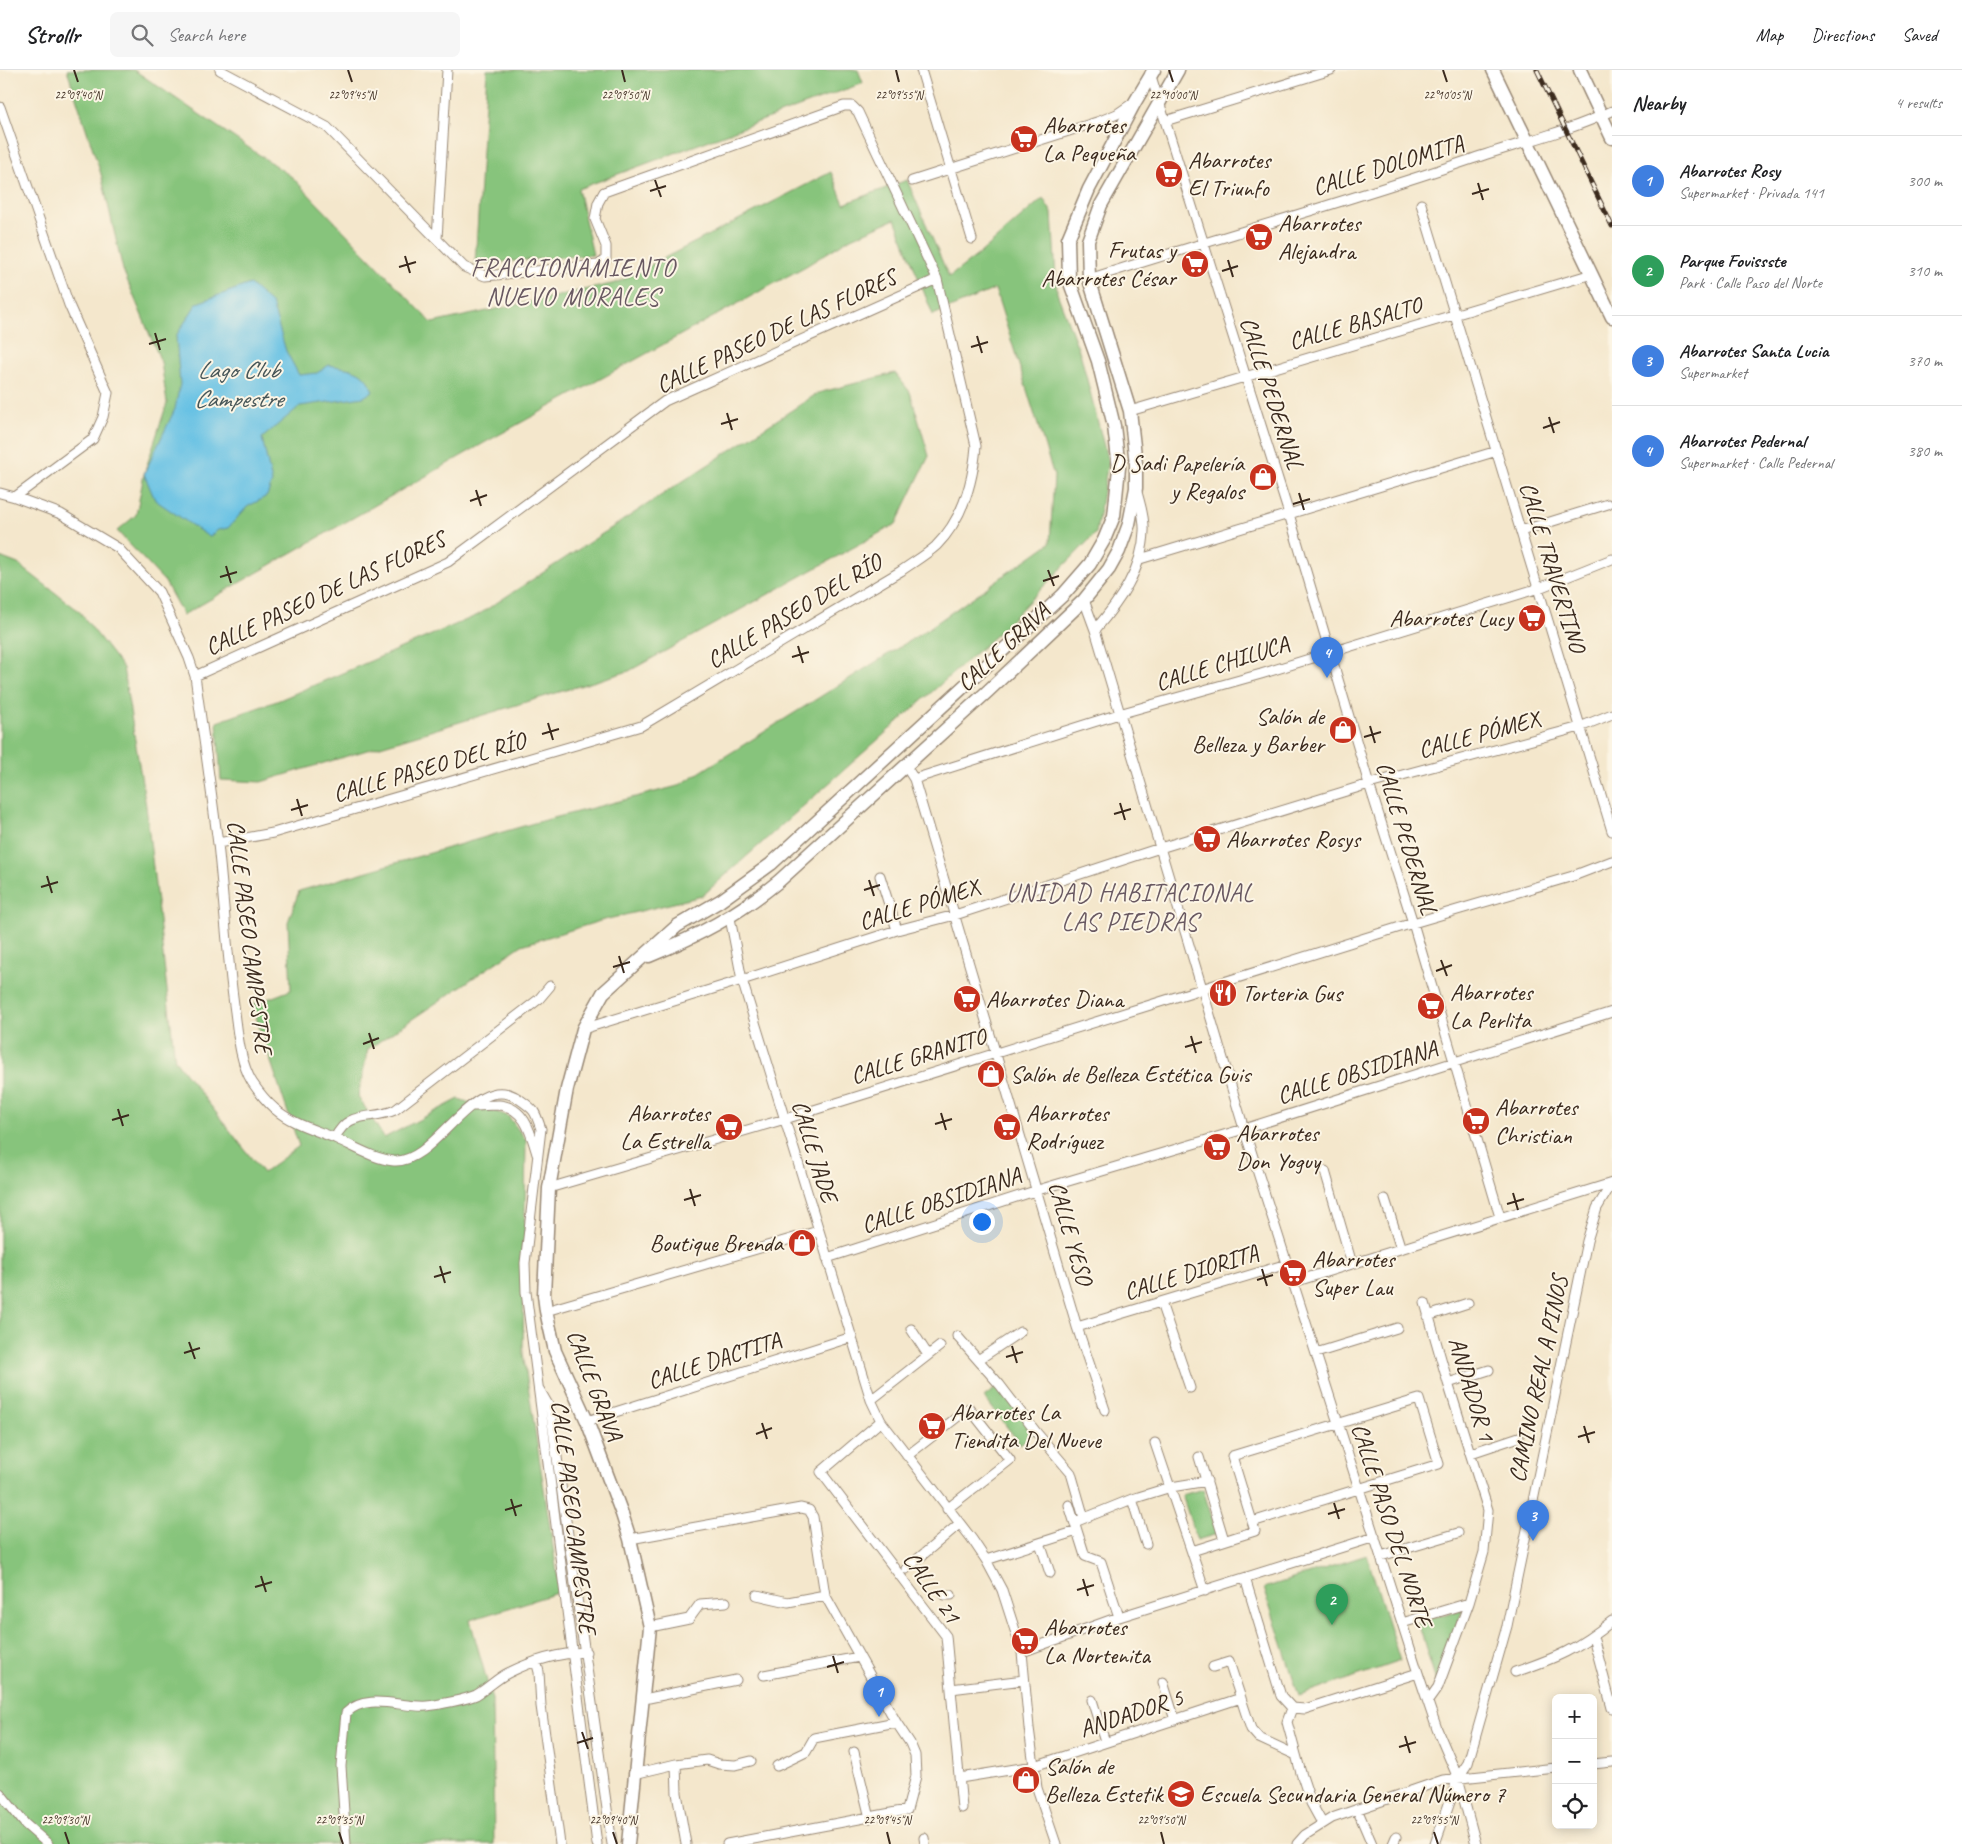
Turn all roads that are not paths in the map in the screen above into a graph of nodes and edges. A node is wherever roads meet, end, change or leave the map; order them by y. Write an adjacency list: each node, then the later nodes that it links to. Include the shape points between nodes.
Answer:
1 (220, 70): 19 (street, via 327,127)
2 (447, 70): 19 (street)
3 (921, 70): 16 (street)
4 (1178, 70): 10 (main road, CALLE GRAVA)
5 (1331, 70): 13 (street)
6 (1493, 70): 15 (main road)
7 (1580, 70): 12 (main road)
8 (1152, 72): 9 (main road, CALLE GRAVA); 10 (street, CALLE PEDERNAL)
9 (1135, 102): 16 (street, via 1117,114); 58 (main road, CALLE GRAVA, via 1089,188 1068,239 1069,280 1098,361 1114,426 1118,491 1114,516 1104,540 1090,564 1063,595 771,864 720,901 677,926)
10 (1160, 103): 13 (street, CALLE PEDERNAL); 23 (main road, CALLE GRAVA, via 1101,205 1088,241)
11 (0, 107): 32 (street, via 69,305 108,393 103,417 93,439)
12 (1607, 114): 14 (main road); 15 (street, CALLE DOLOMITA)
13 (1164, 121): 21 (street, CALLE PEDERNAL)
14 (1612, 138)
15 (1528, 140): 21 (street, CALLE DOLOMITA, via 1405,182); 22 (main road)
16 (952, 168): 17 (street); 20 (street)
17 (912, 181)
18 (1422, 204): 25 (street, CALLE TRAVERTINO)
19 (437, 239): 24 (street, CALLE PASEO DEL RÍO, via 464,267 485,276 598,265 606,260 606,246 595,219 604,192 844,106 852,106 858,112)
20 (972, 239)
21 (1203, 242): 23 (street, CALLE DOLOMITA); 27 (street, CALLE PEDERNAL)
22 (1592, 274): 25 (street, CALLE BASALTO); 26 (main road)
23 (1089, 278): 28 (main road, CALLE GRAVA)
24 (937, 279): 42 (street, CALLE PASEO DE LAS FLORES, via 665,401 448,562); 50 (street, CALLE PASEO DEL RÍO, via 976,446 968,492 958,517 936,546 885,581 641,726 273,833)
25 (1456, 314): 27 (street, CALLE BASALTO); 29 (street, CALLE TRAVERTINO)
26 (1612, 318)
27 (1246, 376): 28 (street, CALLE BASALTO); 34 (street, CALLE PEDERNAL)
28 (1130, 411): 30 (main road, CALLE GRAVA)
29 (1497, 451): 34 (street); 35 (street, CALLE TRAVERTINO)
30 (1136, 488): 36 (street, via 1144,530); 39 (main road, CALLE GRAVA, via 1129,524 1119,551)
31 (0, 493): 32 (street, CALLE PASEO CAMPESTRE)
32 (15, 497): 42 (street, CALLE PASEO CAMPESTRE, via 61,514 118,548 159,592)
33 (1608, 504): 35 (street)
34 (1289, 514): 36 (street); 41 (street, CALLE PEDERNAL)
35 (1521, 531): 38 (street, CALLE TRAVERTINO)
36 (1140, 559): 40 (street, via 1114,608)
37 (1612, 560): 38 (street, CALLE CHILUCA)
38 (1539, 588): 41 (street, CALLE CHILUCA); 45 (street, CALLE TRAVERTINO)
39 (1084, 600): 40 (street, CALLE PASO DEL NORTE); 46 (main road, CALLE GRAVA)
40 (1095, 630): 43 (street, CALLE PASO DEL NORTE)
41 (1331, 651): 43 (street, CALLE CHILUCA); 48 (street, CALLE PEDERNAL)
42 (195, 676): 50 (street, CALLE PASEO CAMPESTRE)
43 (1119, 714): 47 (street, CALLE CHILUCA); 51 (street, CALLE PASO DEL NORTE)
44 (1612, 714): 45 (street, CALLE PÓMEX)
45 (1580, 727): 48 (street, CALLE PÓMEX); 49 (street, CALLE TRAVERTINO)
46 (905, 765): 47 (street); 55 (main road, CALLE GRAVA, via 779,881)
47 (914, 778): 54 (street, CALLE YESO)
48 (1369, 784): 51 (street, CALLE PÓMEX); 56 (street, CALLE PEDERNAL)
49 (1612, 831)
50 (218, 843): 69 (street, CALLE PASEO CAMPESTRE, via 231,981 241,1051 252,1082 274,1109)
51 (1160, 848): 54 (street, CALLE PÓMEX); 61 (street, CALLE PASO DEL NORTE)
52 (1612, 861): 56 (street, CALLE GRANITO, via 1573,876)
53 (880, 876): 57 (street)
54 (955, 915): 57 (street, CALLE PÓMEX); 64 (street, CALLE YESO)
55 (730, 918): 58 (main road, CALLE GRAVA); 59 (street, CALLE JADE)
56 (1413, 923): 61 (street, CALLE GRANITO); 65 (street, CALLE PEDERNAL)
57 (897, 930): 59 (street, CALLE PÓMEX)
58 (640, 960): 63 (main road, CALLE GRAVA, via 603,993)
59 (742, 980): 63 (street, CALLE PÓMEX); 67 (street, CALLE JADE)
60 (550, 986): 69 (street, via 539,999 395,1110 349,1120)
61 (1202, 988): 64 (street, CALLE GRANITO); 68 (street, CALLE PASO DEL NORTE)
62 (1612, 1012): 65 (street, CALLE OBSIDIANA)
63 (583, 1028): 73 (main road, CALLE GRAVA, via 567,1089)
64 (996, 1053): 67 (street, CALLE GRANITO); 74 (street, CALLE YESO)
65 (1455, 1063): 68 (street, CALLE OBSIDIANA); 76 (street, CALLE PEDERNAL)
66 (472, 1106): 69 (street, CALLE PASEO CAMPESTRE, via 425,1148 395,1161 375,1157); 70 (street, via 499,1105 517,1112 525,1122); 70 (street, CALLE PASEO CAMPESTRE, via 496,1093 513,1095 534,1110 541,1129)
67 (786, 1119): 73 (street, CALLE GRANITO); 77 (street, CALLE JADE)
68 (1244, 1129): 74 (street, CALLE OBSIDIANA); 80 (street, CALLE PASO DEL NORTE)
69 (335, 1138)
70 (538, 1158): 100 (street, CALLE PASEO CAMPESTRE, via 525,1263)
71 (1325, 1171): 81 (street)
72 (1612, 1183): 76 (street); 181 (street, CAMINO REAL A PINOS, via 1597,1208 1587,1241 1507,1626 1468,1763)
73 (549, 1188): 86 (main road, CALLE GRAVA)
74 (1038, 1190): 79 (street, CALLE OBSIDIANA); 88 (street, CALLE YESO)
75 (1385, 1199): 78 (street)
76 (1500, 1217): 78 (street)
77 (818, 1231): 79 (street, CALLE JADE); 86 (street)
78 (1401, 1249): 81 (street)
79 (828, 1258): 93 (street, CALLE JADE)
80 (1287, 1264): 82 (street, CALLE PASO DEL NORTE); 83 (street, CALLE DIORITA)
81 (1352, 1264): 82 (street)
82 (1294, 1282): 95 (street, CALLE PASO DEL NORTE)
83 (1162, 1303): 88 (street, CALLE DIORITA); 101 (street)
84 (1425, 1303): 87 (street, ANDADOR 1)
85 (1468, 1303): 87 (street)
86 (546, 1311): 104 (main road, CALLE GRAVA, via 555,1351)
87 (1428, 1316): 99 (street, ANDADOR 1)
88 (1077, 1327): 103 (street, CALLE YESO)
89 (1397, 1328): 95 (street)
90 (911, 1329): 96 (street)
91 (1020, 1332): 97 (street)
92 (957, 1336): 97 (street)
93 (852, 1337): 102 (street, CALLE JADE); 104 (street, CALLE DACTITA)
94 (940, 1346): 96 (street)
95 (1316, 1353): 106 (street, CALLE PASO DEL NORTE)
96 (928, 1355): 102 (street)
97 (978, 1360): 118 (street, via 1071,1473)
98 (1489, 1370): 99 (street)
99 (1448, 1383): 109 (street, ANDADOR 1)
100 (537, 1387): 134 (street, CALLE PASEO CAMPESTRE, via 550,1408); 135 (street, CALLE PASEO CAMPESTRE)
101 (1190, 1388)
102 (871, 1400): 105 (street, CALLE JADE)
103 (1106, 1410)
104 (587, 1421): 124 (main road, CALLE GRAVA)
105 (881, 1421): 110 (street, CALLE JADE); 158 (street, CALLE 21, via 821,1472 946,1636)
106 (1338, 1424): 114 (street, CALLE PASO DEL NORTE); 114 (street, via 1419,1399 1439,1464); 119 (street, via 1232,1456)
107 (1519, 1437): 109 (street)
108 (1155, 1443): 113 (street)
109 (1470, 1453): 140 (street, ANDADOR 1, via 1488,1510 1484,1552)
110 (907, 1456): 117 (street, CALLE JADE); 117 (street, via 969,1408 1010,1460)
111 (1199, 1457): 112 (street)
112 (1207, 1481): 113 (street); 125 (street)
113 (1171, 1487): 115 (street); 128 (street)
114 (1359, 1488): 119 (street); 123 (street, CALLE PASO DEL NORTE)
115 (1132, 1499): 118 (street); 127 (street)
116 (1069, 1505): 121 (street)
117 (947, 1509): 120 (street, CALLE JADE)
118 (1084, 1518): 121 (street)
119 (1252, 1522): 125 (street, via 1255,1531)
120 (959, 1524): 130 (street, CALLE JADE); 131 (street)
121 (1076, 1527): 126 (street); 141 (street, via 1085,1556 1101,1562)
122 (1458, 1533): 129 (street)
123 (1375, 1536): 129 (street, CALLE PASO DEL NORTE); 133 (street)
124 (630, 1539): 137 (street, via 801,1508 809,1510 813,1517); 144 (main road, CALLE GRAVA)
125 (1224, 1540): 128 (street)
126 (1040, 1543): 130 (street); 132 (street)
127 (1146, 1544)
128 (1192, 1551): 136 (street)
129 (1381, 1556): 143 (street, CALLE PASO DEL NORTE)
130 (986, 1560): 148 (street, CALLE JADE, via 1002,1590)
131 (906, 1569)
132 (1050, 1573)
133 (1245, 1578): 136 (street); 163 (street, via 1281,1696)
134 (576, 1587): 135 (street); 147 (street, CALLE PASEO CAMPESTRE)
135 (564, 1590): 146 (street, CALLE PASEO CAMPESTRE)
136 (1205, 1591): 141 (street)
137 (825, 1595): 138 (street, via 788,1602); 149 (street)
138 (757, 1596)
139 (726, 1602): 144 (street, via 700,1604 689,1619)
140 (1469, 1603): 143 (street); 162 (street, ANDADOR 1, via 1438,1686)
141 (1119, 1617): 148 (street)
142 (1612, 1621): 145 (street)
143 (1402, 1623): 153 (street, CALLE PASO DEL NORTE)
144 (650, 1627): 160 (main road, CALLE GRAVA)
145 (1593, 1637): 152 (street, via 1558,1657); 164 (street)
146 (572, 1652): 147 (street, CALLE PASEO CAMPESTRE); 150 (street, CALLE PASEO CAMPESTRE); 167 (street, CALLE PASEO CAMPESTRE)
147 (586, 1652): 165 (street, CALLE PASEO CAMPESTRE)
148 (1022, 1652): 156 (street, CALLE JADE)
149 (859, 1657): 154 (street); 168 (street)
150 (536, 1661): 190 (street, CALLE PASEO CAMPESTRE, via 506,1674 475,1695 426,1706 361,1703 351,1707 346,1713 341,1766); 191 (street)
151 (1213, 1667): 159 (street, via 1229,1662)
152 (1515, 1672)
153 (1418, 1673): 162 (street, CALLE PASO DEL NORTE); 163 (street, via 1305,1709)
154 (764, 1675)
155 (736, 1680): 160 (street)
156 (1024, 1680): 158 (street); 177 (street, CALLE JADE)
157 (1163, 1682): 166 (street)
158 (951, 1689): 180 (street, CALLE 21)
159 (1241, 1698): 166 (street, ANDADOR 5); 171 (street, via 1252,1729 1259,1738)
160 (644, 1699): 179 (main road, CALLE GRAVA)
161 (1092, 1700): 169 (street)
162 (1428, 1701): 181 (street, CALLE PASO DEL NORTE)
163 (1292, 1708): 171 (street, via 1287,1722)
164 (1612, 1708)
165 (595, 1720): 167 (street); 187 (street, CALLE PASEO CAMPESTRE)
166 (1175, 1720): 169 (street, ANDADOR 5)
167 (580, 1722): 188 (street, CALLE PASEO CAMPESTRE)
168 (896, 1722): 176 (street, via 814,1738 806,1752); 185 (street, via 915,1755 916,1776 907,1810)
169 (1105, 1742): 177 (street, ANDADOR 5)
170 (854, 1752): 185 (street)
171 (1296, 1755): 186 (street, via 1311,1803)
172 (751, 1761): 174 (street, via 735,1765 707,1760)
173 (1612, 1762): 175 (street)
174 (676, 1764): 179 (street); 195 (street, via 677,1793)
175 (1597, 1764)
176 (777, 1766)
177 (1034, 1766): 180 (street, ANDADOR 5); 197 (street, CALLE JADE, via 1037,1788)
178 (1552, 1768): 181 (street)
179 (634, 1774): 194 (main road, CALLE GRAVA)
180 (960, 1778): 183 (street, CALLE 21)
181 (1458, 1778): 184 (street, via 1443,1780); 200 (street, CAMINO REAL A PINOS); 201 (street, CALLE PASO DEL NORTE)
182 (0, 1793): 189 (street, via 25,1824)
183 (962, 1808)
184 (1358, 1809): 186 (street); 199 (street)
185 (870, 1818): 196 (street)
186 (1322, 1823): 198 (street)
187 (610, 1832): 188 (street); 193 (street, CALLE PASEO CAMPESTRE)
188 (595, 1834): 192 (street, CALLE PASEO CAMPESTRE)
189 (48, 1844)
190 (346, 1844)
191 (560, 1844)
192 (597, 1844)
193 (612, 1844)
194 (628, 1844)
195 (686, 1844)
196 (727, 1844)
197 (1056, 1844)
198 (1297, 1844)
199 (1372, 1844)
200 (1435, 1844)
201 (1476, 1844)

